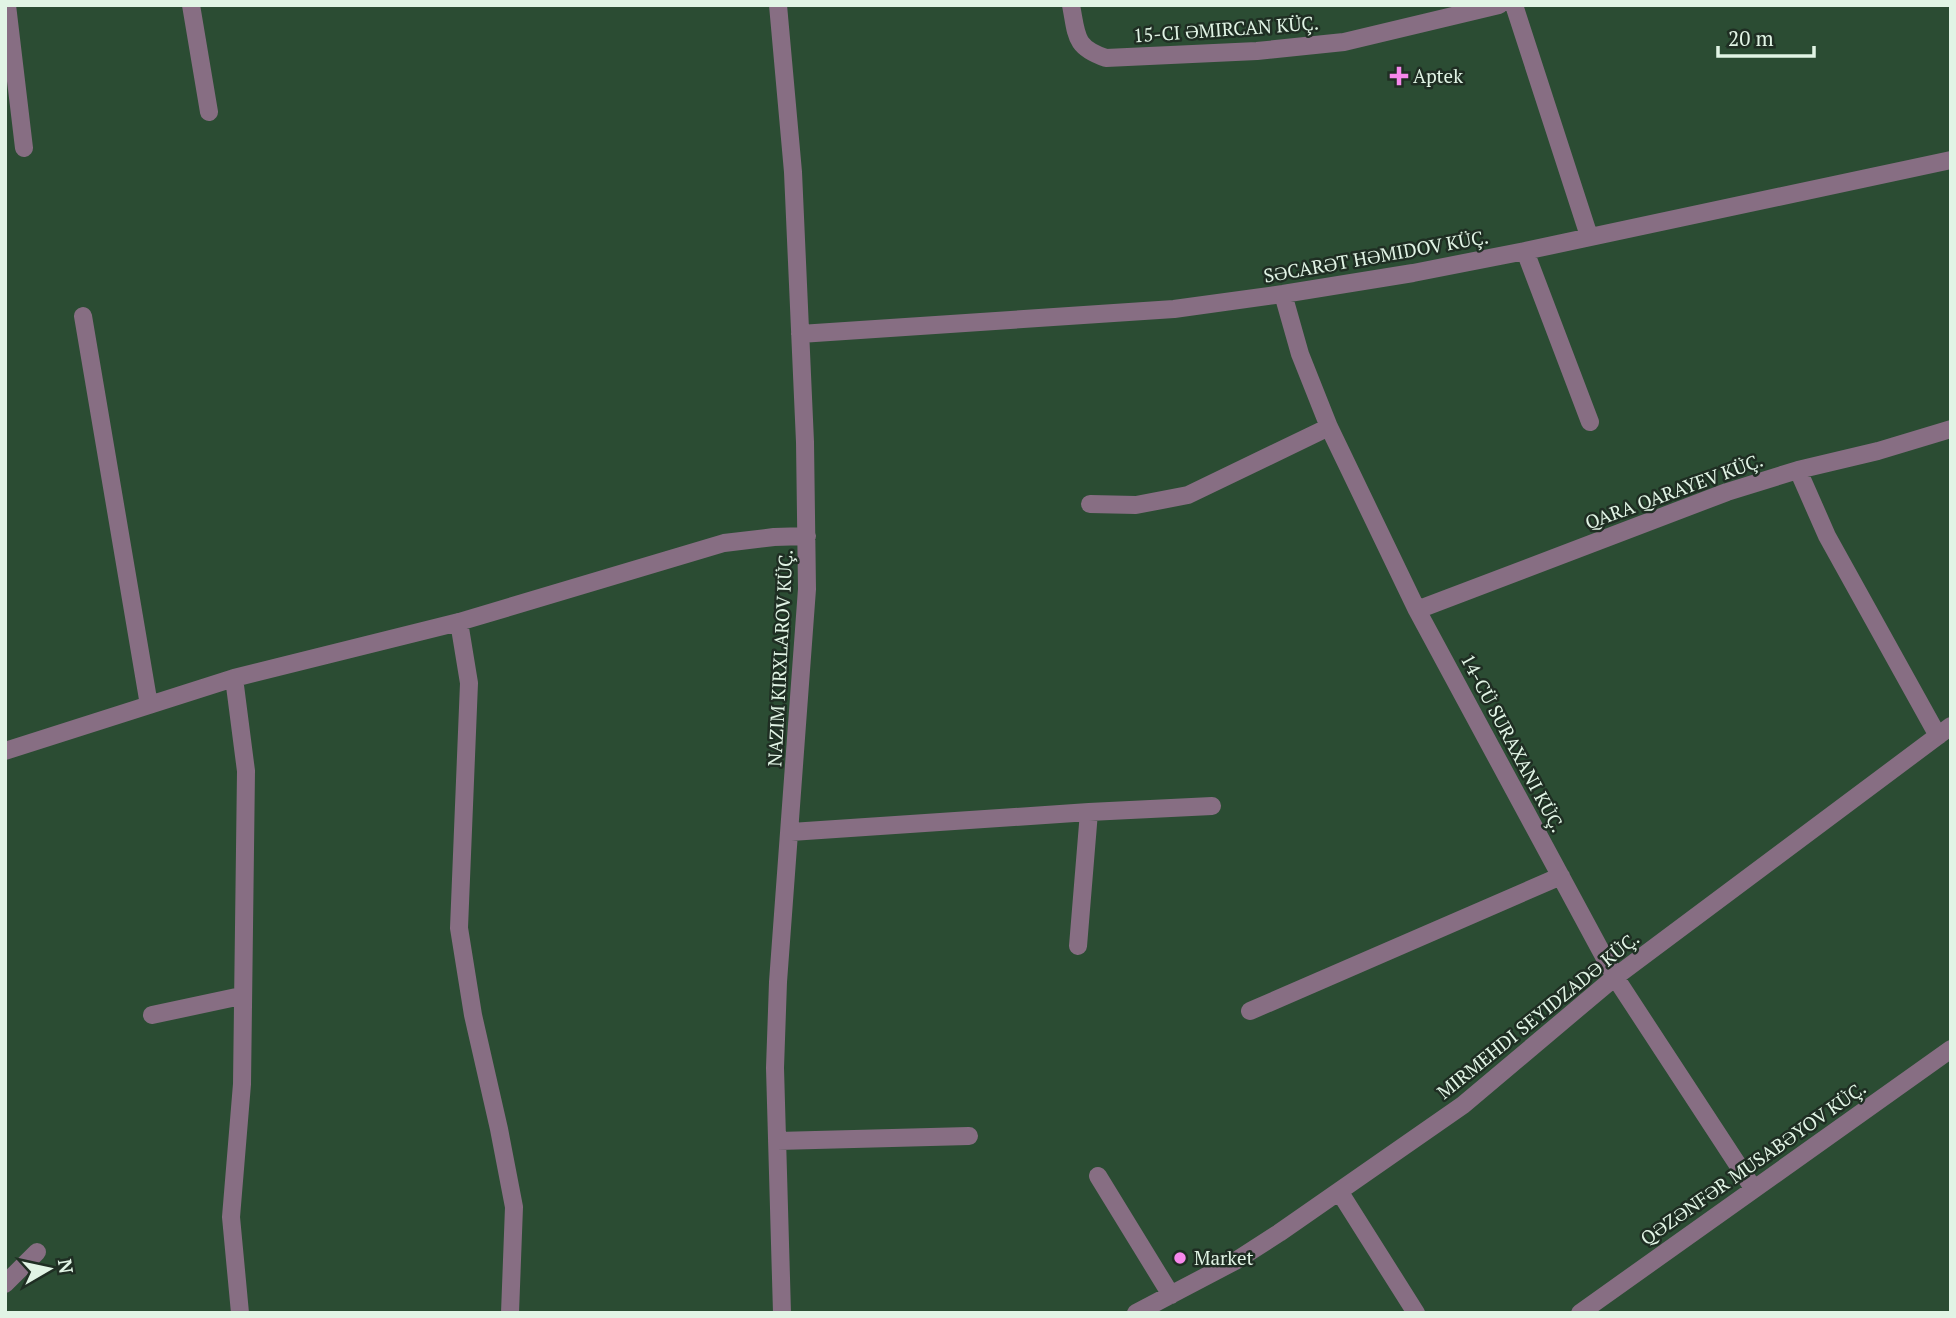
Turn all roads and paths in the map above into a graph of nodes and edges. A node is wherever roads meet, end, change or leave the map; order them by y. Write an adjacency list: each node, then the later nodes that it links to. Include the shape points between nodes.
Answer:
1 (7, 5): 8 (street)
2 (191, 5): 7 (street)
3 (778, 5): 14 (street, via 793,172)
4 (1071, 5): 5 (street, 15-CI ƏMIRCAN KÜÇ., via 1077,37 1087,51 1106,58 1344,42)
5 (1499, 5)
6 (1514, 5): 10 (street)
7 (209, 112)
8 (24, 148)
9 (1951, 160): 10 (street, SƏCARƏT HƏMIDOV KÜÇ.)
10 (1589, 236): 11 (street, SƏCARƏT HƏMIDOV KÜÇ.)
11 (1525, 251): 12 (street, SƏCARƏT HƏMIDOV KÜÇ.); 15 (street)
12 (1283, 294): 14 (street, SƏCARƏT HƏMIDOV KÜÇ., via 1174,309); 16 (street, via 1300,354)
13 (83, 316): 24 (street)
14 (800, 334): 20 (street)
15 (1590, 422)
16 (1329, 427): 19 (street, via 1188,495 1136,505); 21 (street)
17 (1951, 429): 18 (street, QARA QARAYEV KÜÇ.)
18 (1798, 470): 21 (street, QARA QARAYEV KÜÇ., via 1727,492); 25 (street, via 1826,536)
19 (1090, 504)
20 (807, 536): 22 (street, via 724,543); 29 (street)
21 (1417, 610): 30 (street)
22 (459, 622): 23 (street); 46 (street, via 469,683 459,928 514,1207)
23 (234, 678): 24 (street); 33 (street, via 246,771)
24 (149, 705): 26 (street)
25 (1945, 731): 32 (street, MIRMEHDI SEYIDZADƏ KÜÇ.)
26 (5, 751)
27 (1212, 806): 28 (street)
28 (1089, 812): 29 (street); 31 (street)
29 (791, 832): 38 (street, via 778,982)
30 (1561, 876): 32 (street); 34 (street)
31 (1078, 946)
32 (1615, 977): 40 (street); 41 (street, MIRMEHDI SEYIDZADƏ KÜÇ., via 1463,1105)
33 (241, 996): 35 (street); 45 (street, via 242,1084 231,1217)
34 (1250, 1011)
35 (152, 1015)
36 (1951, 1049): 40 (street, QƏZƏNFƏR MUSABƏYOV KÜÇ.)
37 (969, 1136): 38 (street)
38 (777, 1141): 47 (street)
39 (1098, 1176): 44 (street)
40 (1753, 1188): 50 (street, QƏZƏNFƏR MUSABƏYOV KÜÇ.)
41 (1339, 1191): 44 (street, MIRMEHDI SEYIDZADƏ KÜÇ., via 1237,1260); 49 (street)
42 (37, 1252): 43 (street)
43 (5, 1284)
44 (1171, 1295): 48 (street, MIRMEHDI SEYIDZADƏ KÜÇ.)
45 (240, 1313)
46 (510, 1313)
47 (782, 1313)
48 (1136, 1313)
49 (1416, 1313)
50 (1580, 1313)

